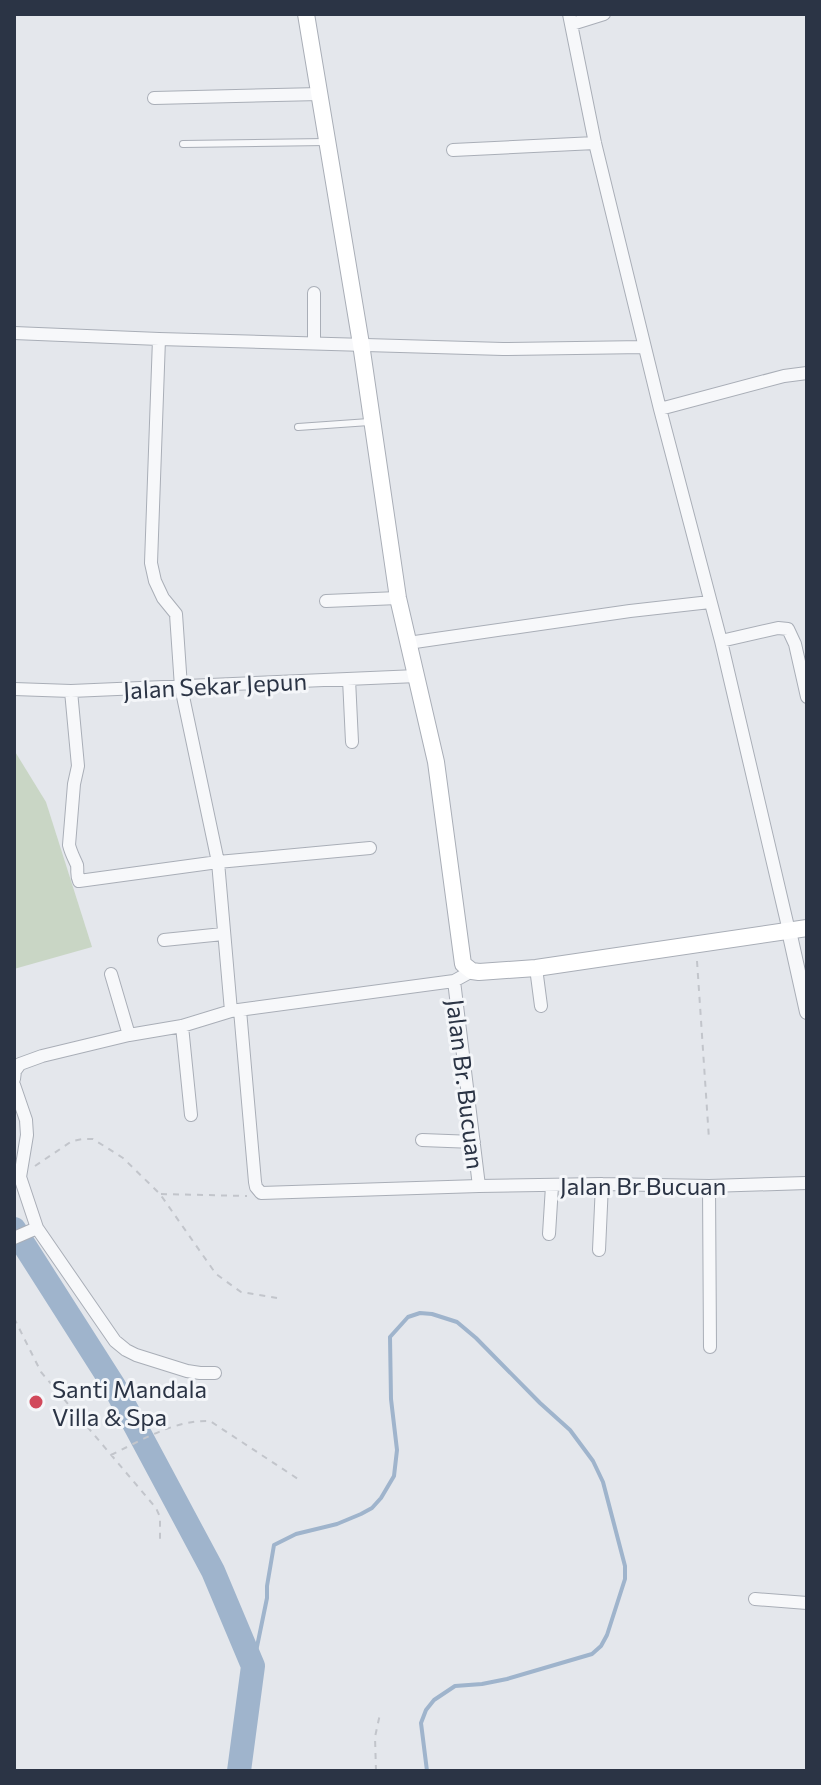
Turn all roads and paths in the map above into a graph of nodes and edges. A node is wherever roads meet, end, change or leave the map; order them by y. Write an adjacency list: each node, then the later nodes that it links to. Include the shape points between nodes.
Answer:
1 (306, 14): 4 (main road)
2 (604, 14): 3 (street)
3 (570, 19): 7 (street)
4 (320, 94): 5 (street); 6 (main road)
5 (154, 98)
6 (326, 142): 8 (lane); 14 (main road)
7 (595, 143): 9 (street); 15 (street)
8 (183, 144)
9 (453, 150)
10 (314, 293): 13 (street)
11 (14, 333): 12 (street)
12 (159, 339): 13 (street); 27 (street, via 151,563 159,589 176,614)
13 (314, 343): 14 (street)
14 (361, 344): 15 (street); 18 (main road)
15 (644, 347): 17 (street)
16 (807, 373): 17 (street)
17 (660, 409): 22 (street)
18 (372, 422): 19 (lane); 20 (main road)
19 (298, 427)
20 (398, 598): 21 (street); 24 (main road)
21 (326, 601)
22 (710, 602): 23 (street); 24 (street)
23 (721, 641): 30 (street, via 788,629); 35 (street)
24 (408, 643): 25 (main road)
25 (417, 676): 26 (street, Jalan Sekar Jepun); 40 (main road, via 436,762 461,956)
26 (349, 679): 27 (street, Jalan Sekar Jepun); 31 (street)
27 (181, 687): 29 (street, Jalan Sekar Jepun); 33 (street)
28 (14, 689): 29 (street, Jalan Sekar Jepun)
29 (71, 691): 33 (street, via 78,766 69,845 77,879)
30 (807, 697)
31 (352, 742)
32 (370, 848): 33 (street)
33 (218, 862): 36 (street)
34 (807, 928): 35 (main road)
35 (789, 931): 38 (main road); 45 (street)
36 (223, 934): 37 (street); 44 (street)
37 (164, 940)
38 (695, 943): 39 (main road); 50 (path)
39 (536, 968): 40 (main road); 43 (street)
40 (472, 971): 42 (street)
41 (111, 974): 47 (street)
42 (454, 981): 44 (street); 52 (street, Jalan Br. Bucuan)
43 (541, 1006)
44 (236, 1010): 46 (street); 59 (street, via 255,1182)
45 (807, 1012)
46 (182, 1026): 47 (street); 49 (street)
47 (129, 1035): 48 (street, via 20,1064)
48 (14, 1082): 53 (street, via 27,1135)
49 (191, 1115)
50 (709, 1139)
51 (422, 1140): 52 (street)
52 (474, 1142): 56 (street, Jalan Br. Bucuan)
53 (20, 1177): 60 (path, via 72,1141 93,1139 123,1158); 61 (street)
54 (807, 1183): 58 (street, Jalan Br Bucuan)
55 (602, 1184): 57 (street, Jalan Br Bucuan); 58 (street, Jalan Br Bucuan); 64 (street)
56 (479, 1186): 57 (street, Jalan Br Bucuan); 59 (street, Jalan Br Bucuan)
57 (552, 1186): 62 (street)
58 (709, 1186): 67 (street)
59 (261, 1193): 60 (path)
60 (160, 1194): 65 (path, via 216,1274 241,1292)
61 (34, 1229): 63 (street); 68 (street, via 126,1350 187,1371)
62 (549, 1234)
63 (14, 1238)
64 (599, 1250)
65 (277, 1298)
66 (14, 1318): 69 (path, via 41,1372)
67 (710, 1347)
68 (215, 1373)
69 (110, 1455): 70 (path, via 174,1425 210,1421); 71 (path, via 156,1508)
70 (298, 1479)
71 (160, 1540)
72 (755, 1599): 73 (street)
73 (807, 1603)
74 (380, 1714): 75 (path)
75 (376, 1771)

